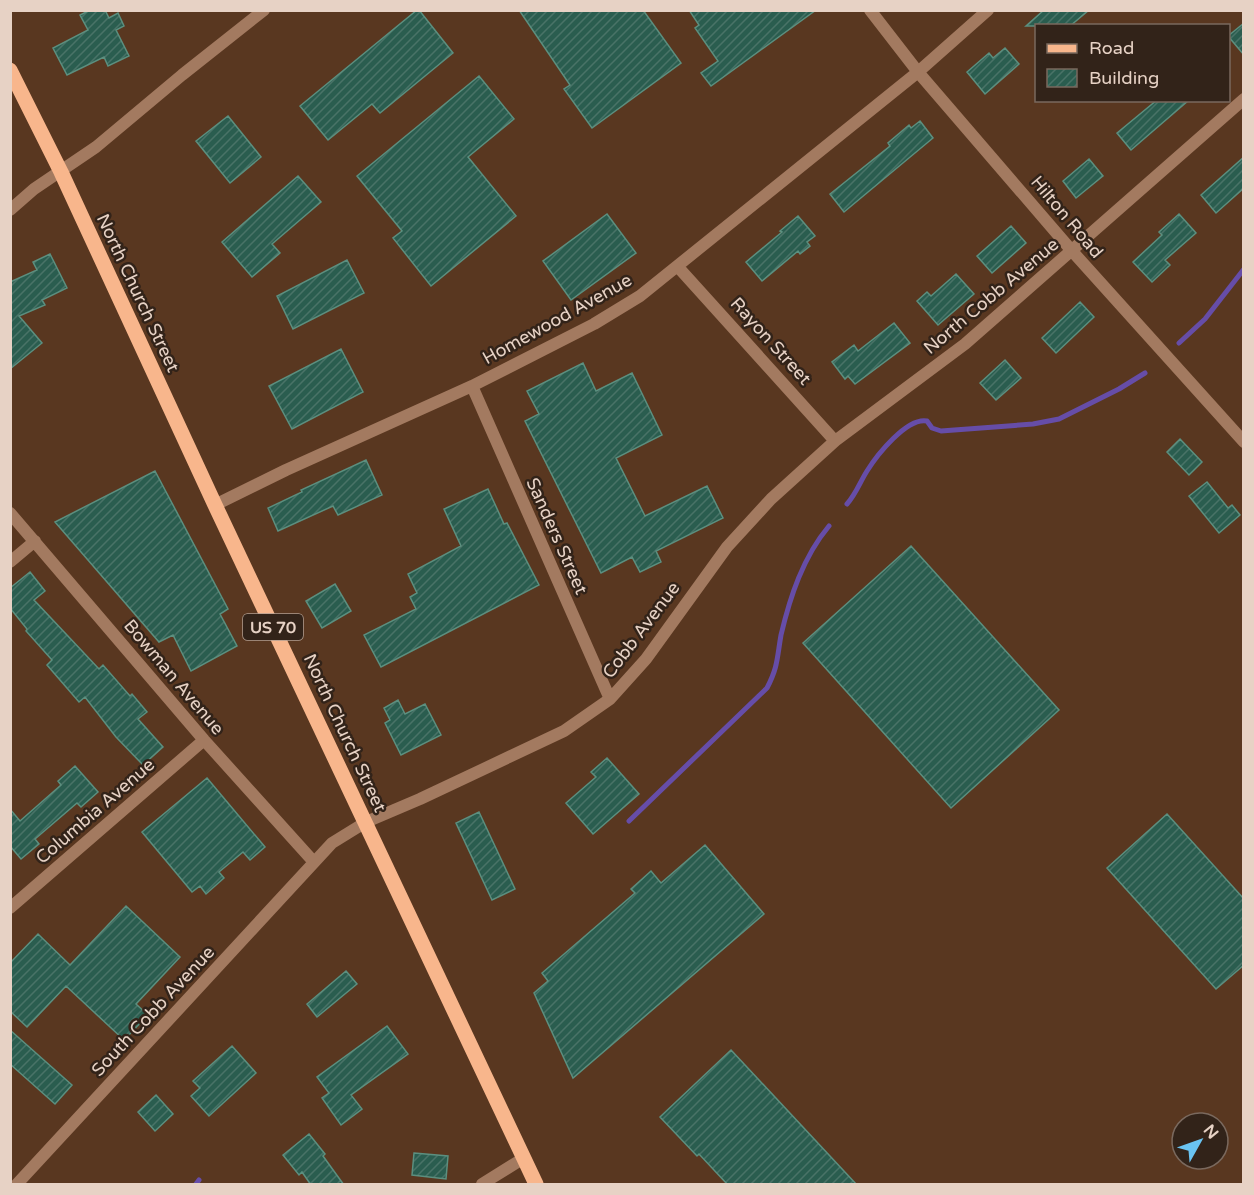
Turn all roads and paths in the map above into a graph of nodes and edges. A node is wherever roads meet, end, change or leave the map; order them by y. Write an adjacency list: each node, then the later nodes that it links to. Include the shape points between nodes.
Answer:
1 (264, 10): 7 (street)
2 (870, 10): 5 (street, Hilton Road)
3 (988, 10): 5 (street, Homewood Avenue)
4 (10, 70): 7 (main road, North Church Street / US 70)
5 (918, 72): 9 (street, Hilton Road); 10 (street, Homewood Avenue)
6 (1244, 99): 9 (street, North Cobb Avenue)
7 (61, 172): 8 (street); 14 (main road, North Church Street / US 70)
8 (10, 210)
9 (1072, 251): 12 (street, North Cobb Avenue, via 965,344); 13 (street, Hilton Road)
10 (678, 267): 11 (street, Homewood Avenue, via 594,324); 12 (street, Rayon Street)
11 (472, 386): 14 (street, Homewood Avenue); 18 (street, Sanders Street)
12 (835, 441): 18 (street, Cobb Avenue, via 771,499 727,547 646,659)
13 (1244, 442)
14 (215, 505): 20 (main road, North Church Street / US 70)
15 (10, 513): 16 (street, Bowman Avenue)
16 (35, 541): 17 (street); 19 (street, Bowman Avenue)
17 (10, 562)
18 (610, 699): 20 (street, Cobb Avenue, via 564,731)
19 (204, 740): 21 (street, Bowman Avenue); 22 (street, Columbia Avenue)
20 (366, 822): 21 (street, Cobb Avenue, via 332,843); 23 (main road, North Church Street / US 70)
21 (313, 861): 24 (street, South Cobb Avenue)
22 (10, 908)
23 (524, 1158): 25 (street); 26 (main road, North Church Street / US 70)
24 (17, 1185)
25 (483, 1185)
26 (536, 1185)

